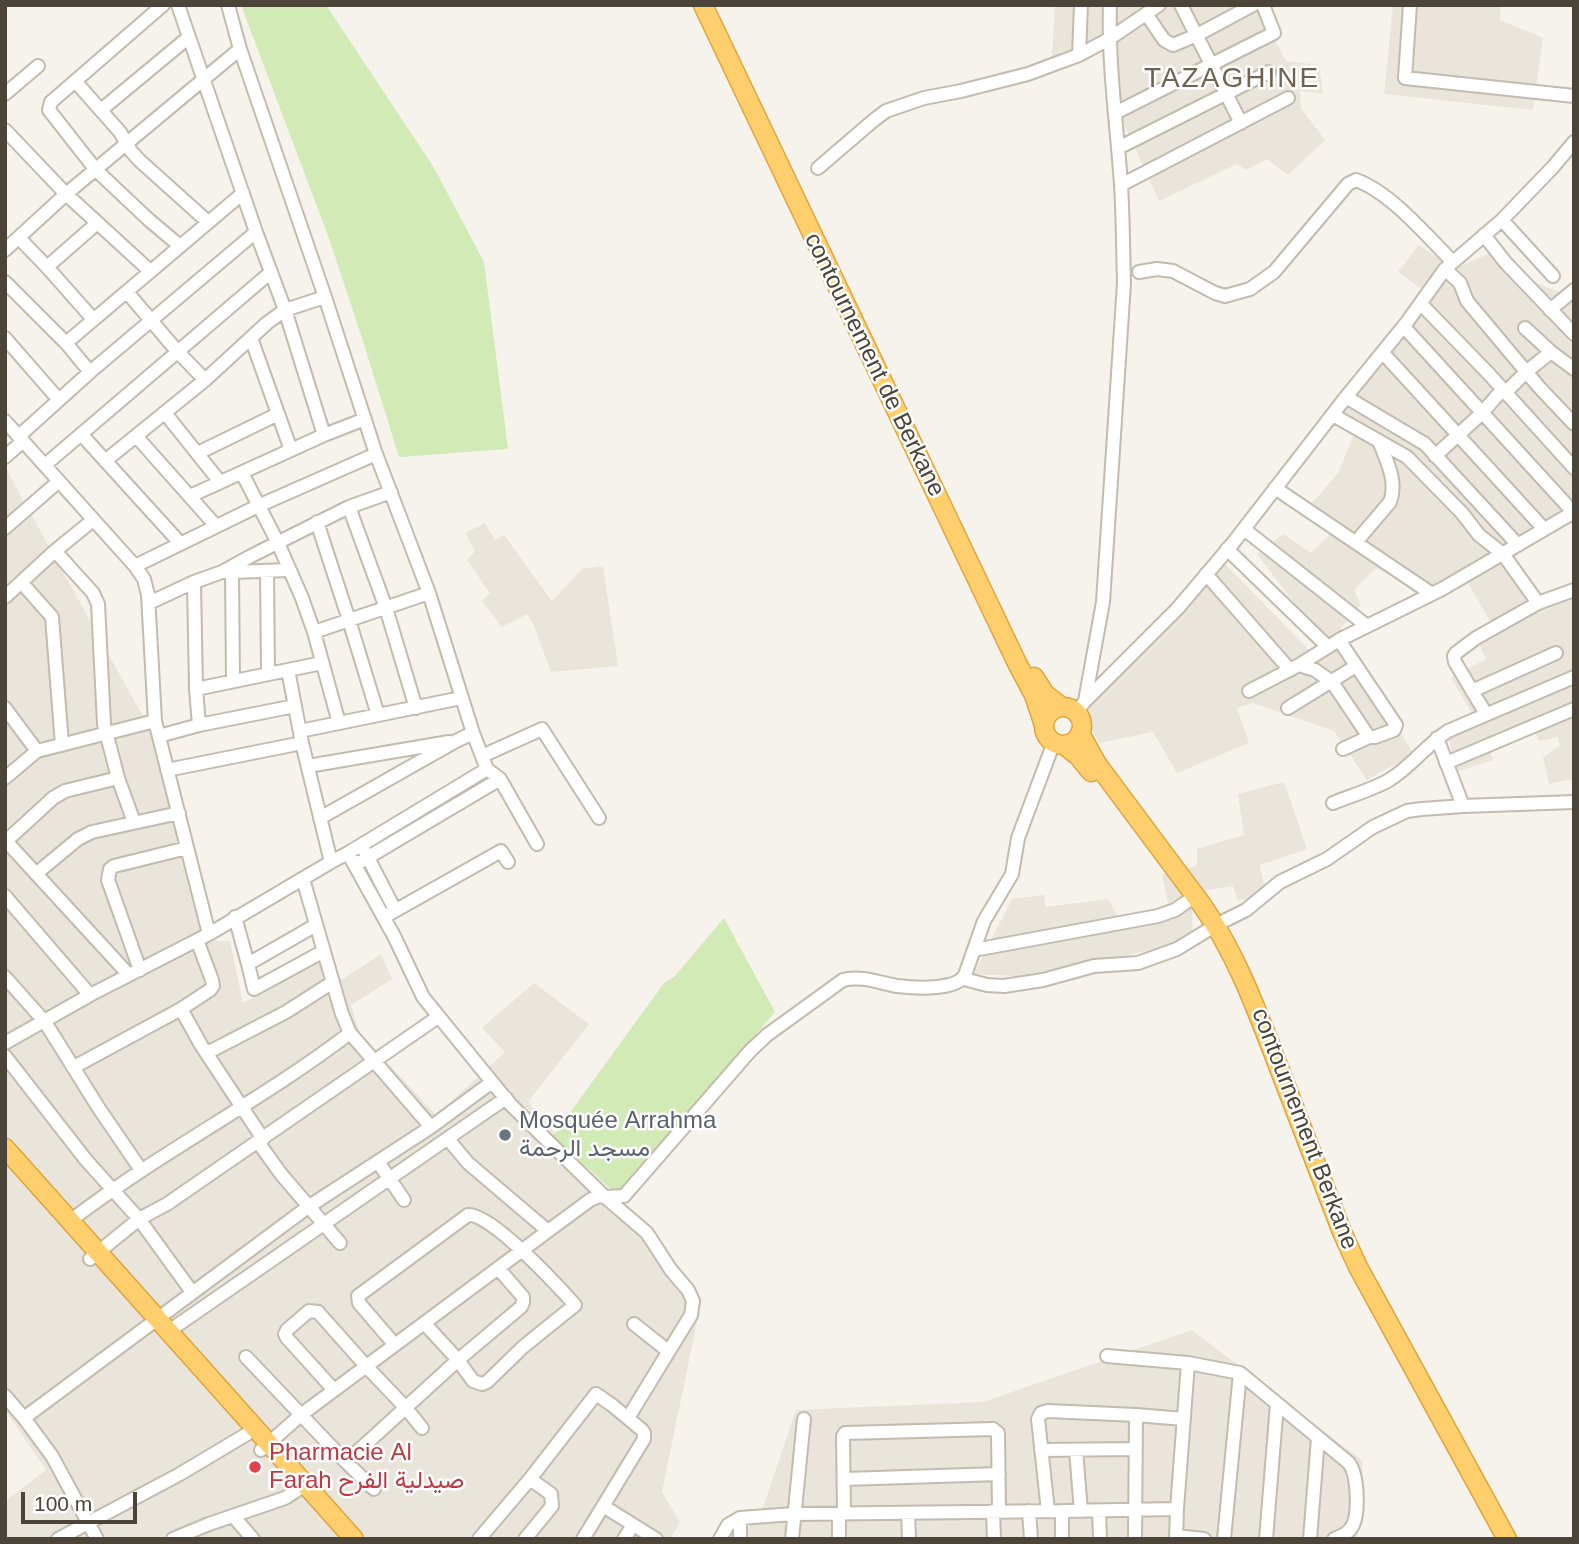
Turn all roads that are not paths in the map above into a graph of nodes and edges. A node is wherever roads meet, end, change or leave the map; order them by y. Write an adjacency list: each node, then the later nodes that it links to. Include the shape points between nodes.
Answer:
1 (163, 5): 23 (street)
2 (178, 5): 15 (street)
3 (228, 5): 17 (street)
4 (703, 5): 164 (highway, contournement de Berkane, via 1034,695)
5 (713, 5): 154 (highway, via 1028,666 1045,694)
6 (1081, 5): 18 (street)
7 (1110, 5): 16 (street)
8 (1159, 5): 13 (street)
9 (1181, 5): 14 (street)
10 (1253, 5): 14 (street)
11 (1263, 5): 19 (street, via 1274,33)
12 (1409, 5): 26 (street, via 1405,78)
13 (1147, 15): 14 (street, via 1169,44); 16 (street)
14 (1197, 35): 19 (street)
15 (189, 37): 22 (street); 28 (street)
16 (1109, 39): 18 (street); 29 (street)
17 (240, 49): 22 (street); 57 (street)
18 (1079, 55): 35 (street, via 1028,74 886,111)
19 (1213, 65): 25 (street); 29 (street)
20 (38, 66): 24 (street)
21 (1269, 72): 25 (street)
22 (203, 80): 33 (street); 38 (street)
23 (75, 81): 28 (street); 36 (street, via 51,102 49,110)
24 (8, 86)
25 (1227, 94): 30 (street); 34 (street)
26 (1574, 96)
27 (1288, 98): 30 (street)
28 (101, 110): 33 (street)
29 (1115, 113): 34 (street)
30 (1241, 123): 37 (street)
31 (5, 130): 39 (street)
32 (1574, 142): 40 (street)
33 (126, 144): 36 (street); 41 (street)
34 (1118, 148): 37 (street)
35 (818, 168)
36 (96, 170): 39 (street); 46 (street)
37 (1121, 185): 154 (street, via 1124,282 1107,552 1098,635)
38 (243, 193): 41 (street); 43 (street)
39 (66, 194): 42 (street); 45 (street)
40 (1502, 220): 44 (street); 53 (street)
41 (208, 222): 46 (street)
42 (96, 224): 49 (street); 50 (street)
43 (256, 232): 51 (street); 62 (street)
44 (1484, 235): 48 (street); 60 (street)
45 (19, 238): 47 (street); 49 (street)
46 (180, 246): 50 (street)
47 (5, 250)
48 (1449, 265): 52 (street, via 1384,196 1356,180 1274,272 1250,289 1225,296 1173,271); 58 (street); 74 (street, via 1467,301)
49 (47, 267): 61 (street)
50 (150, 271): 56 (street)
51 (271, 272): 59 (street); 69 (street)
52 (1139, 272)
53 (1553, 276)
54 (5, 282): 68 (street)
55 (1574, 290): 60 (street)
56 (127, 292): 61 (street); 62 (street)
57 (325, 297): 59 (street); 83 (street)
58 (1421, 303): 63 (street); 76 (street)
59 (285, 310): 67 (street); 87 (street)
60 (1550, 310): 65 (street)
61 (93, 319): 68 (street)
62 (151, 321): 69 (street); 73 (street)
63 (1404, 327): 71 (street); 80 (street)
64 (1525, 328): 70 (street)
65 (1574, 334)
66 (5, 338): 78 (street)
67 (251, 338): 75 (street); 81 (street)
68 (66, 343): 73 (street)
69 (177, 351): 75 (street); 86 (street)
70 (1551, 352): 72 (street); 74 (street)
71 (1383, 353): 77 (street); 88 (street)
72 (1572, 363)
73 (90, 372): 78 (street)
74 (1527, 372): 76 (street); 85 (street)
75 (205, 380): 79 (street)
76 (1504, 391): 80 (street); 99 (street)
77 (1346, 397): 82 (street); 95 (street, via 1416,438)
78 (59, 400): 90 (street)
79 (165, 413): 89 (street); 93 (street)
80 (1482, 413): 88 (street); 108 (street)
81 (278, 414): 92 (street); 93 (street)
82 (1333, 415): 91 (street); 103 (street)
83 (365, 419): 87 (street); 94 (street)
84 (5, 421): 90 (street)
85 (1574, 424)
86 (81, 434): 97 (street); 98 (street)
87 (324, 435): 92 (street)
88 (1459, 435): 95 (street); 114 (street)
89 (136, 436): 97 (street); 105 (street)
90 (21, 439): 96 (street); 98 (street)
91 (1379, 441): 115 (street, via 1392,479 1392,496); 121 (street, via 1406,457)
92 (291, 450): 100 (street)
93 (198, 453): 102 (street)
94 (376, 454): 104 (street); 106 (street)
95 (1435, 456): 118 (street)
96 (5, 457)
97 (105, 461): 116 (street)
98 (45, 466): 101 (street)
99 (1574, 468)
100 (242, 473): 102 (street); 106 (street)
101 (59, 481): 109 (street); 112 (street)
102 (220, 482): 105 (street)
103 (1275, 488): 113 (street); 115 (street)
104 (391, 492): 107 (street); 130 (street)
105 (190, 496): 111 (street)
106 (258, 506): 111 (street); 117 (street)
107 (349, 507): 110 (street); 135 (street)
108 (1573, 512): 114 (street)
109 (93, 520): 120 (street); 122 (street)
110 (317, 522): 117 (street); 136 (street)
111 (216, 526): 116 (street)
112 (5, 528)
113 (1244, 529): 119 (street); 137 (street)
114 (1544, 529): 118 (street)
115 (1356, 542): 131 (street)
116 (180, 543): 122 (street)
117 (278, 543): 123 (street); 125 (street)
118 (1518, 545): 121 (street)
119 (1227, 549): 126 (street); 139 (street)
120 (55, 551): 127 (street); 165 (street, via 98,604)
121 (1503, 554): 131 (street); 134 (street)
122 (135, 566): 133 (street, via 144,579)
123 (289, 570): 124 (street); 138 (street)
124 (267, 571): 125 (street); 145 (street)
125 (227, 572): 128 (street); 147 (street)
126 (1206, 574): 143 (street); 154 (street, via 1178,608)
127 (21, 582): 132 (street); 174 (street, via 52,617)
128 (194, 582): 133 (street); 149 (street)
129 (1574, 590): 134 (street)
130 (429, 593): 135 (street); 152 (street)
131 (1432, 594): 137 (street)
132 (5, 597)
133 (149, 603): 161 (street)
134 (1538, 603): 151 (street, via 1456,653 1455,662)
135 (386, 607): 136 (street); 156 (street)
136 (349, 620): 138 (street); 160 (street)
137 (1367, 626): 139 (street)
138 (314, 632): 141 (street)
139 (1333, 644): 142 (street); 143 (street)
140 (1556, 653): 151 (street)
141 (321, 663): 144 (street); 162 (street)
142 (1356, 666): 148 (street); 170 (street, via 1396,725 1394,730)
143 (1294, 668): 148 (street, via 1315,670); 150 (street)
144 (288, 670): 145 (street); 153 (street)
145 (268, 673): 147 (street)
146 (1574, 677): 159 (street)
147 (233, 681): 149 (street)
148 (1332, 682): 157 (street); 170 (street)
149 (196, 689): 163 (street)
150 (1249, 691)
151 (1472, 691): 159 (street)
152 (461, 698): 156 (street); 166 (street)
153 (295, 706): 163 (street); 169 (street)
154 (1074, 707): 164 (highway, via 1052,711); 167 (highway)
155 (5, 708): 176 (street)
156 (416, 708): 160 (street)
157 (1288, 708)
158 (1574, 709): 178 (street)
159 (1486, 714): 171 (street)
160 (378, 715): 162 (street)
161 (155, 721): 165 (street); 168 (street)
162 (339, 723): 169 (street)
163 (199, 725): 168 (street)
164 (1044, 725): 173 (highway, via 1046,735)
165 (106, 733): 174 (street); 183 (street)
166 (473, 733): 172 (street); 177 (street)
167 (1080, 733): 173 (highway, via 1074,741); 208 (highway, contournement Berkane)
168 (159, 736): 181 (street)
169 (301, 737): 179 (street); 181 (street)
170 (1369, 737): 175 (street)
171 (1437, 738): 178 (street); 186 (street, via 1389,780)
172 (456, 741): 179 (street); 189 (street)
173 (1059, 744): 204 (highway, via 1084,763); 210 (street, via 1018,838 1012,874 984,921)
174 (62, 745): 176 (street)
175 (1343, 749)
176 (37, 751): 182 (street)
177 (482, 756): 180 (street); 190 (street, via 542,729)
178 (1446, 763): 187 (street)
179 (308, 766): 189 (street)
180 (487, 769): 184 (street); 194 (street)
181 (167, 770): 188 (street)
182 (5, 778)
183 (118, 778): 191 (street); 192 (street, via 65,791)
184 (500, 779): 193 (street); 197 (street)
185 (1574, 802): 187 (street)
186 (1333, 803)
187 (1463, 806): 208 (street, via 1422,808 1394,816 1328,859 1280,882 1238,915)
188 (179, 813): 191 (street); 195 (street)
189 (320, 818): 198 (street)
190 (599, 818)
191 (134, 822): 201 (street, via 85,835)
192 (6, 841): 201 (street)
193 (537, 844)
194 (361, 846): 196 (street); 197 (street)
195 (187, 848): 209 (street); 213 (street, via 110,869 108,880)
196 (348, 853): 198 (street); 200 (street)
197 (368, 858): 200 (street); 205 (street)
198 (331, 862): 202 (street)
199 (508, 862): 205 (street, via 501,851)
200 (355, 865): 205 (street)
201 (37, 873): 213 (street)
202 (303, 879): 206 (street); 207 (street)
203 (5, 896): 217 (street)
204 (1188, 901): 208 (highway); 210 (street, via 1158,916)
205 (389, 914): 219 (street, via 424,996)
206 (235, 918): 209 (street); 212 (street)
207 (317, 925): 211 (street); 212 (street)
208 (1212, 928): 215 (street, via 1177,949 1139,963 1094,966 1004,986); 329 (highway, via 1350,1271); 330 (highway, contournement Berkane, via 1248,987 1358,1267)
209 (203, 937): 213 (street); 218 (street, via 213,986)
210 (974, 950): 215 (street)
211 (324, 951): 212 (street, via 254,989); 216 (street)
212 (248, 964)
213 (134, 972): 217 (street)
214 (5, 977): 220 (street)
215 (964, 979): 239 (street, via 938,987 843,980 750,1051 624,1196)
216 (333, 982): 221 (street); 223 (street)
217 (90, 995): 220 (street)
218 (181, 1009): 223 (street); 226 (street)
219 (438, 1017): 225 (street); 227 (street)
220 (45, 1022): 222 (street); 226 (street)
221 (351, 1033): 225 (street); 229 (street)
222 (5, 1043)
223 (207, 1053): 229 (street)
224 (5, 1056): 238 (street)
225 (375, 1062): 230 (street); 232 (street)
226 (74, 1068): 236 (street)
227 (492, 1082): 228 (street); 230 (street)
228 (506, 1098): 231 (street); 239 (street)
229 (242, 1108): 232 (street); 236 (street)
230 (437, 1123): 231 (street); 234 (street)
231 (451, 1137): 237 (street); 245 (street, via 467,1163)
232 (261, 1141): 241 (street); 242 (street)
233 (5, 1148): 243 (highway)
234 (378, 1162): 237 (street); 241 (street)
235 (5, 1164): 248 (highway)
236 (141, 1170): 238 (street)
237 (389, 1180): 240 (street); 244 (street)
238 (111, 1189): 242 (street); 243 (street)
239 (606, 1197): 245 (street, via 590,1200); 255 (street, via 647,1233 693,1301 691,1315)
240 (404, 1200)
241 (308, 1207): 244 (street); 250 (street)
242 (139, 1219): 248 (street); 250 (street)
243 (70, 1221): 248 (highway)
244 (324, 1225): 246 (street); 251 (street)
245 (548, 1231): 247 (street)
246 (340, 1243)
247 (522, 1250): 249 (street); 254 (street, via 478,1215 468,1215 359,1296 359,1303); 258 (street, via 575,1305 487,1382 473,1381)
248 (94, 1255): 251 (highway)
249 (498, 1268): 252 (street); 258 (street, via 523,1297 521,1307)
250 (192, 1292): 251 (street)
251 (158, 1324): 268 (street); 273 (highway); 275 (highway)
252 (425, 1324): 254 (street); 258 (street)
253 (634, 1324): 255 (street)
254 (395, 1345): 260 (street)
255 (668, 1351): 269 (street)
256 (1107, 1356): 259 (street)
257 (246, 1357): 266 (street)
258 (458, 1360): 265 (street)
259 (1188, 1363): 261 (street); 271 (street)
260 (366, 1366): 262 (street); 262 (street, via 318,1312 309,1311 285,1334); 265 (street)
261 (1240, 1373): 264 (street); 325 (street)
262 (334, 1390): 266 (street)
263 (5, 1396): 268 (street)
264 (1278, 1404): 274 (street); 326 (street)
265 (405, 1407): 272 (street); 279 (street)
266 (302, 1414): 275 (street); 279 (street)
267 (1136, 1415): 271 (street); 276 (street); 277 (street, via 1041,1413)
268 (24, 1418): 299 (street, via 52,1456)
269 (628, 1418): 281 (street, via 596,1394); 285 (street, via 644,1433 644,1439)
270 (804, 1419): 295 (street)
271 (1184, 1419): 287 (street)
272 (422, 1427)
273 (247, 1434): 275 (highway); 299 (street)
274 (1318, 1438): 327 (street); 328 (street, via 1349,1463 1356,1477 1356,1516 1348,1532)
275 (265, 1447): 283 (highway)
276 (1135, 1449): 278 (street); 286 (street)
277 (1041, 1450): 278 (street); 290 (street)
278 (1076, 1450): 292 (street)
279 (346, 1462): 284 (street)
280 (999, 1474): 282 (street); 282 (street, via 998,1433 993,1429 848,1432 843,1436); 288 (street)
281 (530, 1479): 309 (street); 310 (street, via 551,1494 552,1506)
282 (845, 1479): 296 (street)
283 (302, 1488): 297 (street); 307 (highway); 308 (highway)
284 (374, 1489)
285 (603, 1506): 300 (street); 311 (street)
286 (1135, 1509): 287 (street); 293 (street); 323 (street)
287 (1177, 1509): 302 (street)
288 (996, 1511): 289 (street); 294 (street); 319 (street)
289 (1028, 1511): 290 (street); 320 (street)
290 (1048, 1511): 291 (street)
291 (1062, 1511): 292 (street); 321 (street)
292 (1081, 1511): 293 (street)
293 (1099, 1511): 322 (street)
294 (908, 1513): 296 (street); 318 (street)
295 (794, 1514): 296 (street); 298 (street); 316 (street)
296 (842, 1514): 317 (street)
297 (233, 1516): 301 (street); 306 (street)
298 (740, 1518): 314 (street, via 728,1525); 315 (street)
299 (88, 1522): 303 (street); 304 (street)
300 (633, 1525): 312 (street); 313 (street)
301 (200, 1534): 305 (street)
302 (1176, 1537): 324 (street)
303 (58, 1539)
304 (97, 1539)
305 (173, 1539)
306 (253, 1539)
307 (340, 1539)
308 (354, 1539)
309 (479, 1539)
310 (525, 1539)
311 (583, 1539)
312 (624, 1539)
313 (656, 1539)
314 (720, 1539)
315 (740, 1539)
316 (792, 1539)
317 (839, 1539)
318 (909, 1539)
319 (994, 1539)
320 (1031, 1539)
321 (1062, 1539)
322 (1100, 1539)
323 (1135, 1539)
324 (1204, 1539)
325 (1224, 1539)
326 (1266, 1539)
327 (1310, 1539)
328 (1334, 1539)
329 (1496, 1539)
330 (1507, 1539)

